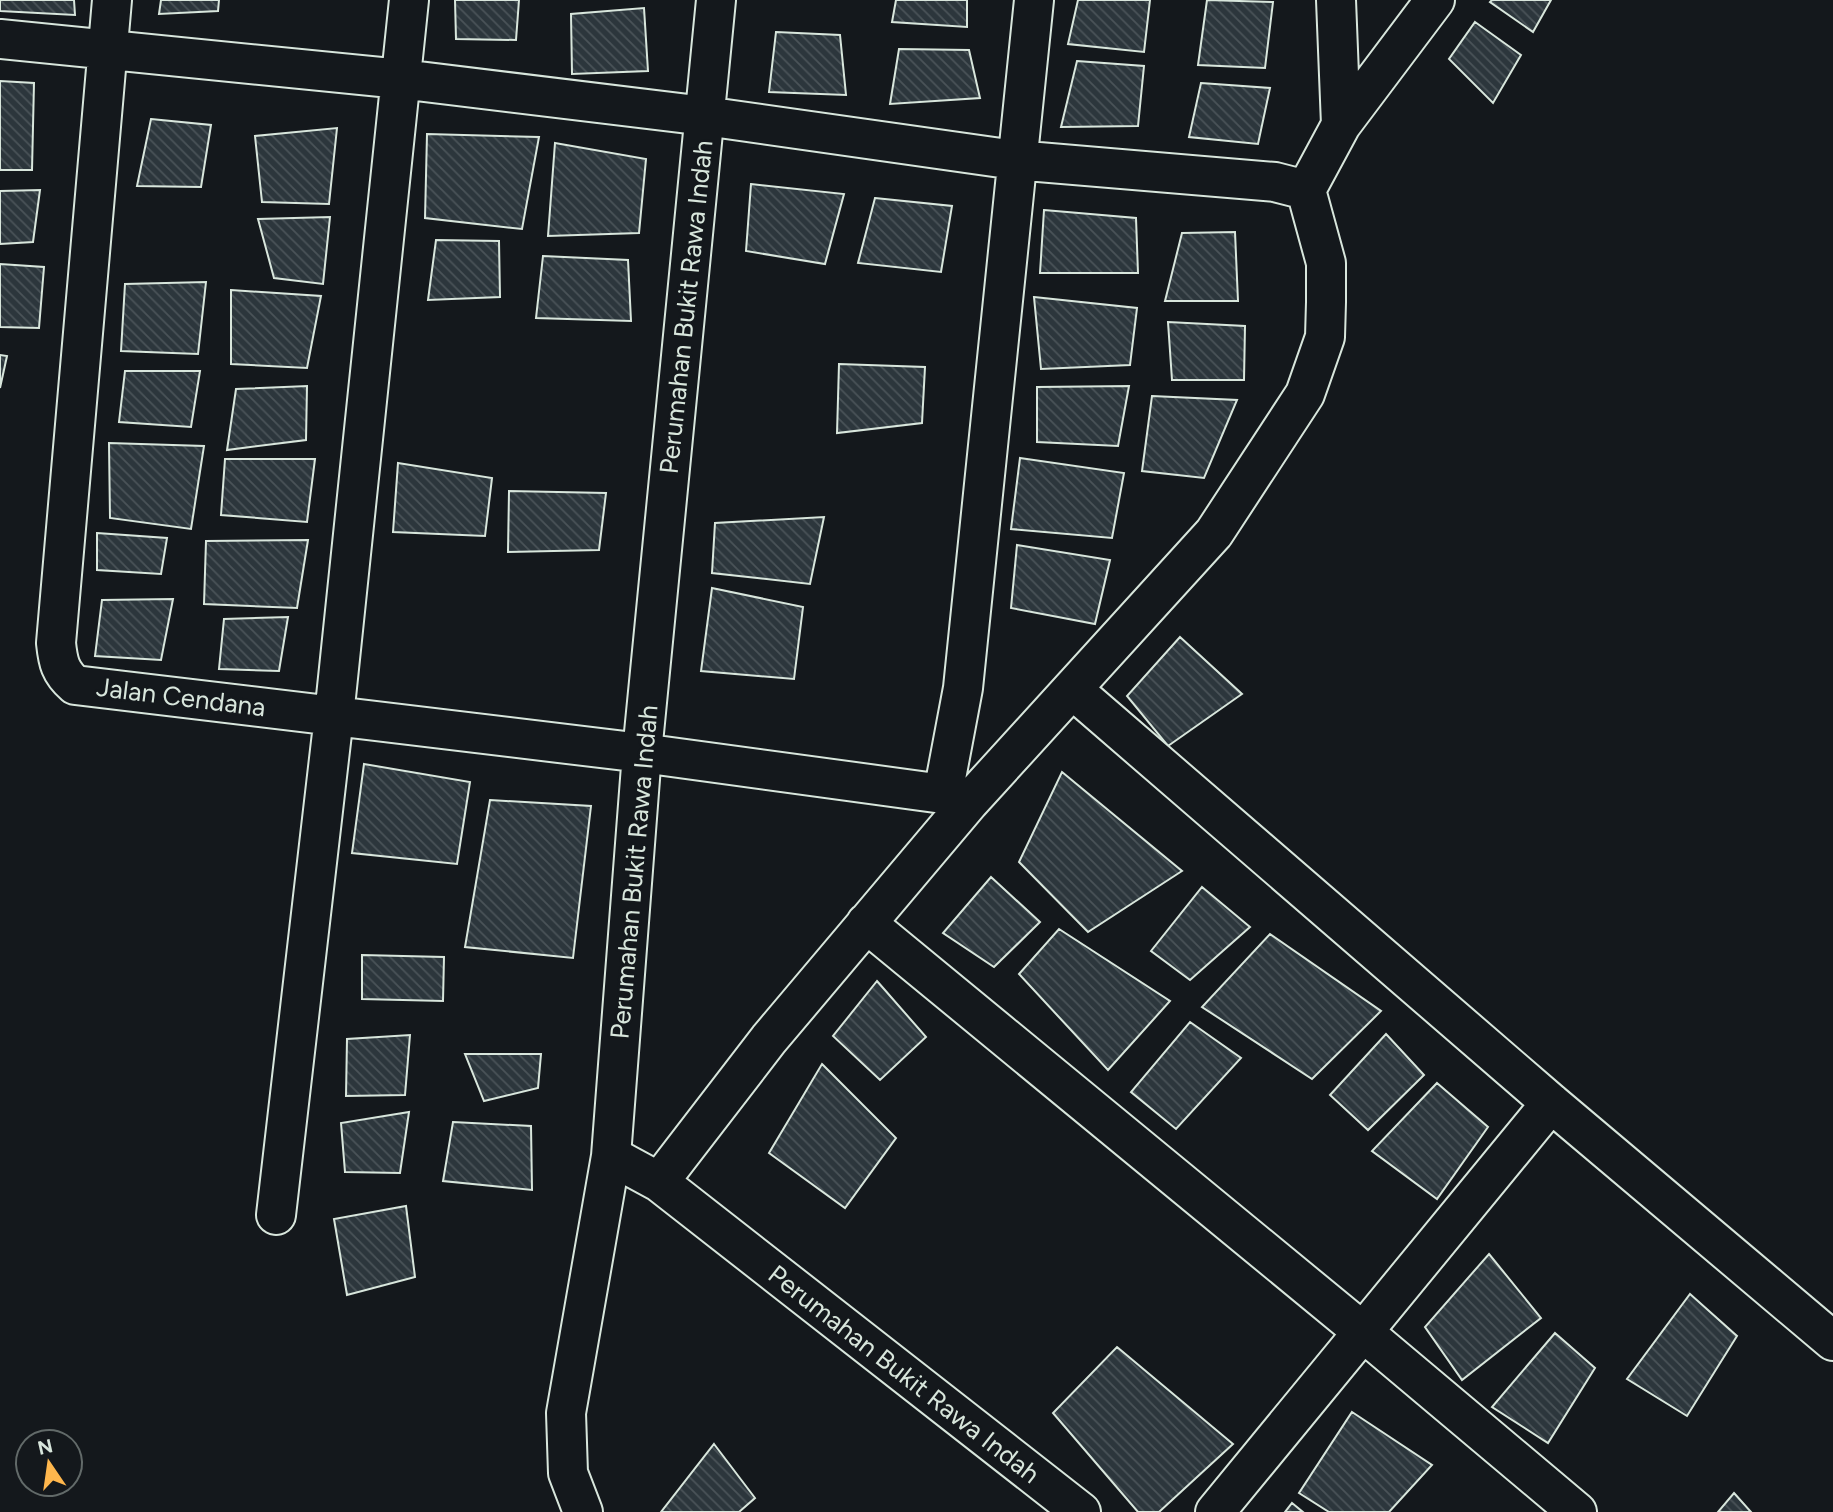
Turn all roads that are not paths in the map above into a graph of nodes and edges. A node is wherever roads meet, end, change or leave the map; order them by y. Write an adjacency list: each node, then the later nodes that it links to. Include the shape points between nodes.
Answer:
1 (112, 0): 8 (street)
2 (409, 0): 9 (street)
3 (716, 0): 10 (street, Perumahan Bukit Rawa Indah)
4 (1034, 0): 12 (street)
5 (1336, 0): 11 (street)
6 (1435, 0): 11 (street)
7 (0, 39): 8 (street)
8 (107, 49): 9 (street); 15 (street, Jalan Cendana, via 56,643 62,672 75,685)
9 (401, 79): 10 (street); 15 (street)
10 (705, 116): 12 (street); 16 (street, Perumahan Bukit Rawa Indah)
11 (1341, 125): 13 (street)
12 (1015, 160): 13 (street, via 1275,182); 17 (street)
13 (1306, 190): 14 (street, via 1321,237 1326,276 1325,337 1305,394 1214,533)
14 (1072, 689): 17 (street); 19 (street)
15 (334, 716): 16 (street, Jalan Cendana); 22 (street)
16 (642, 753): 17 (street, Jalan Cendana); 20 (street, Perumahan Bukit Rawa Indah)
17 (956, 798): 18 (street)
18 (866, 923): 21 (street); 23 (street)
19 (1551, 1103): 23 (street); 24 (street)
20 (611, 1156): 21 (street, Perumahan Bukit Rawa Indah); 25 (street, via 566,1413 568,1472)
21 (659, 1182): 26 (street, Perumahan Bukit Rawa Indah)
22 (276, 1215)
23 (1363, 1332): 27 (street); 28 (street)
24 (1833, 1341)
25 (583, 1512)
26 (1081, 1512)
27 (1215, 1512)
28 (1577, 1512)

